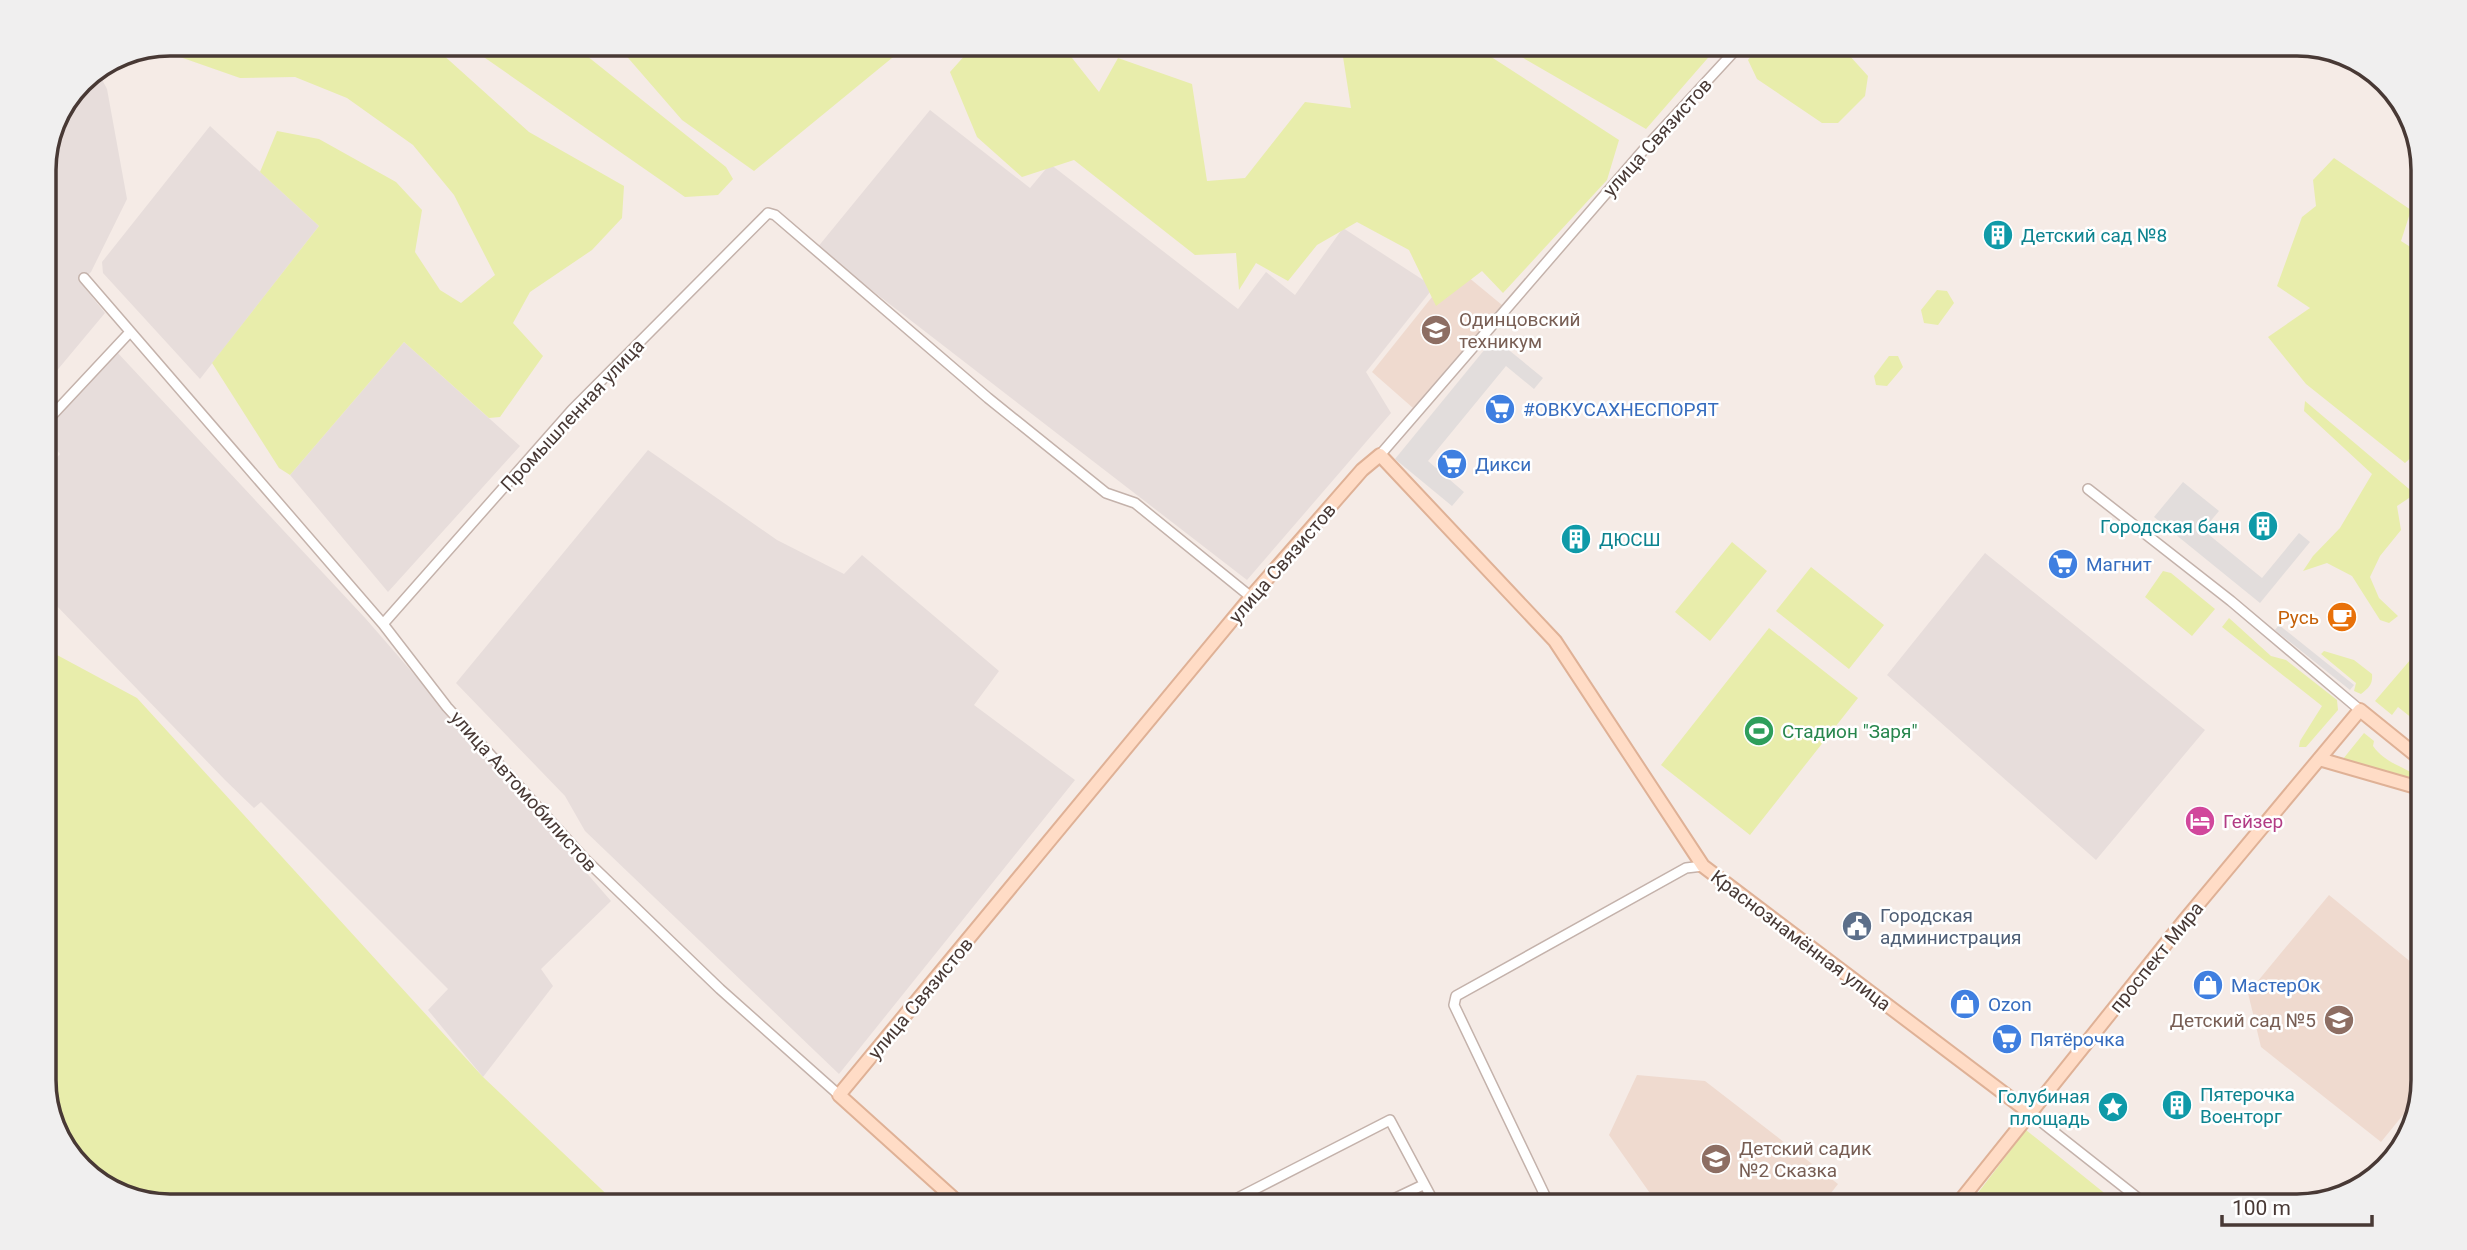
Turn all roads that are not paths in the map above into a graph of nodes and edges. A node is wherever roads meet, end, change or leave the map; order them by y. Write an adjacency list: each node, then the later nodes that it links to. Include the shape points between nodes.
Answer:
1 (1730, 56): 5 (street, улица Связистов)
2 (84, 278): 3 (street, улица Автомобилистов)
3 (130, 332): 4 (street); 8 (street, улица Автомобилистов)
4 (56, 411)
5 (1380, 455): 7 (street, улица Связистов); 13 (street, Краснознамённая улица, via 1555,641)
6 (2088, 489): 9 (street)
7 (1251, 597): 8 (street, Промышленная улица, via 1135,503 1106,493 775,215 768,214 572,410); 14 (street, улица Связистов)
8 (383, 624): 14 (street, улица Автомобилистов, via 447,707 584,858)
9 (2360, 710): 10 (street); 11 (street, проспект Мира)
10 (2411, 751)
11 (2319, 759): 12 (street); 15 (street, проспект Мира)
12 (2411, 786)
13 (1703, 866): 15 (street, Краснознамённая улица); 21 (street, via 1686,868 1455,996 1454,1005)
14 (839, 1095): 17 (street, улица Автомобилистов)
15 (2030, 1113): 22 (street, проспект Мира); 23 (street, Краснознамённая улица)
16 (1423, 1185): 18 (street, via 1390,1120); 19 (street); 20 (street)
17 (949, 1194)
18 (1245, 1194)
19 (1404, 1194)
20 (1429, 1194)
21 (1544, 1194)
22 (1966, 1194)
23 (2133, 1194)

